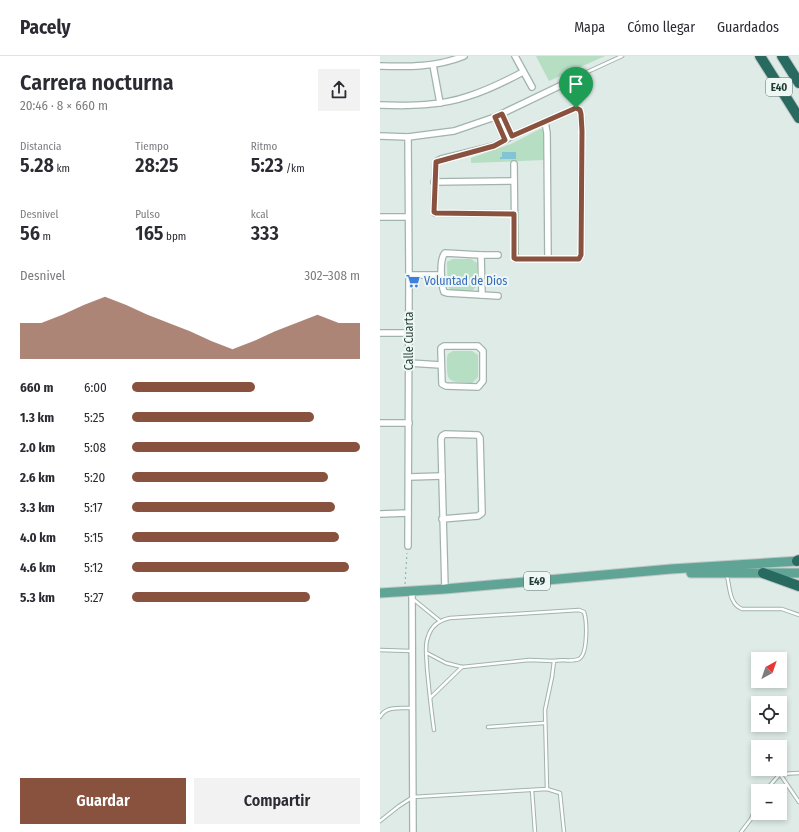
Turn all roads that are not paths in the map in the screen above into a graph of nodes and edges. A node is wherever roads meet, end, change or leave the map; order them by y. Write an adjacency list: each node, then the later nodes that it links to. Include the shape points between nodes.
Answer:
1 (464, 56): 6 (street)
2 (515, 56): 8 (street)
3 (622, 56): 10 (lane)
4 (760, 56): 16 (highway, E40)
5 (782, 56): 9 (highway, E40)
6 (434, 65): 7 (street); 12 (street)
7 (380, 66)
8 (523, 72): 11 (street); 12 (street, via 468,97)
9 (798, 78)
10 (572, 80): 14 (street)
11 (532, 87)
12 (440, 103): 13 (street, via 412,106)
13 (380, 105)
14 (502, 114): 15 (street); 19 (street)
15 (495, 117): 20 (street, via 454,131); 21 (street)
16 (799, 118)
17 (545, 122): 19 (street); 30 (street); 30 (street, via 576,108 580,110 581,255 579,259)
18 (380, 136): 20 (street)
19 (512, 136): 21 (street)
20 (408, 137): 27 (street, Calle Cuarta)
21 (505, 140): 24 (street, via 494,146 437,161)
22 (514, 164): 23 (street)
23 (514, 181): 24 (street); 25 (street)
24 (434, 182): 25 (street, via 436,213)
25 (514, 214): 30 (street, via 514,258)
26 (380, 217): 27 (street)
27 (408, 217): 31 (street, Calle Cuarta)
28 (481, 255): 29 (street); 32 (street, via 445,253 442,256); 33 (street)
29 (498, 255)
30 (548, 259)
31 (409, 275): 32 (street); 36 (street, Calle Cuarta)
32 (441, 275): 33 (street, via 443,290 447,293)
33 (482, 295): 34 (street)
34 (498, 296)
35 (380, 333): 36 (street)
36 (408, 333): 37 (street, Calle Cuarta)
37 (409, 363): 38 (street); 40 (street, Calle Cuarta)
38 (441, 365): 38 (street, via 442,384 446,386 478,387 483,381 483,351 478,346 444,346 441,348)
39 (380, 423): 40 (street)
40 (409, 423): 42 (street, Calle Cuarta)
41 (442, 476): 42 (street); 45 (street); 45 (street, via 442,436 479,435 482,513 478,516)
42 (409, 477): 43 (street, Calle Cuarta)
43 (408, 513): 44 (street); 46 (street, Calle Cuarta)
44 (380, 514)
45 (442, 519): 53 (street)
46 (408, 546)
47 (798, 561): 48 (main road, E49)
48 (630, 573): 49 (main road, E49); 53 (main road, E49)
49 (726, 573): 50 (main road, E49); 56 (lane, via 733,603 737,607 782,609)
50 (763, 573): 51 (main road, E49); 52 (highway)
51 (799, 573)
52 (799, 586)
53 (445, 589): 55 (main road, E49)
54 (380, 593): 55 (main road, E49)
55 (410, 594): 57 (lane); 59 (street)
56 (799, 615)
57 (440, 622): 60 (lane, via 434,626 428,637); 61 (lane, via 450,618 579,610 584,612 586,641 582,655 578,659)
58 (380, 650): 59 (lane)
59 (412, 651): 64 (street)
60 (426, 653): 62 (lane, via 446,663); 63 (lane)
61 (554, 661): 62 (lane, via 529,660); 66 (lane)
62 (462, 667): 63 (lane)
63 (430, 698): 68 (lane)
64 (412, 708): 65 (lane, via 390,709 383,712); 76 (street)
65 (380, 717)
66 (544, 723): 67 (lane); 74 (lane)
67 (488, 727)
68 (434, 730)
69 (799, 773): 70 (lane)
70 (787, 774)
71 (778, 776): 73 (lane)
72 (781, 776): 77 (lane)
73 (771, 784)
74 (547, 789): 75 (lane); 82 (lane, via 560,793)
75 (532, 790): 76 (lane); 81 (lane)
76 (413, 797): 79 (lane); 80 (street)
77 (799, 802)
78 (751, 819): 83 (lane)
79 (380, 821)
80 (413, 832)
81 (535, 832)
82 (564, 832)
83 (741, 832)

